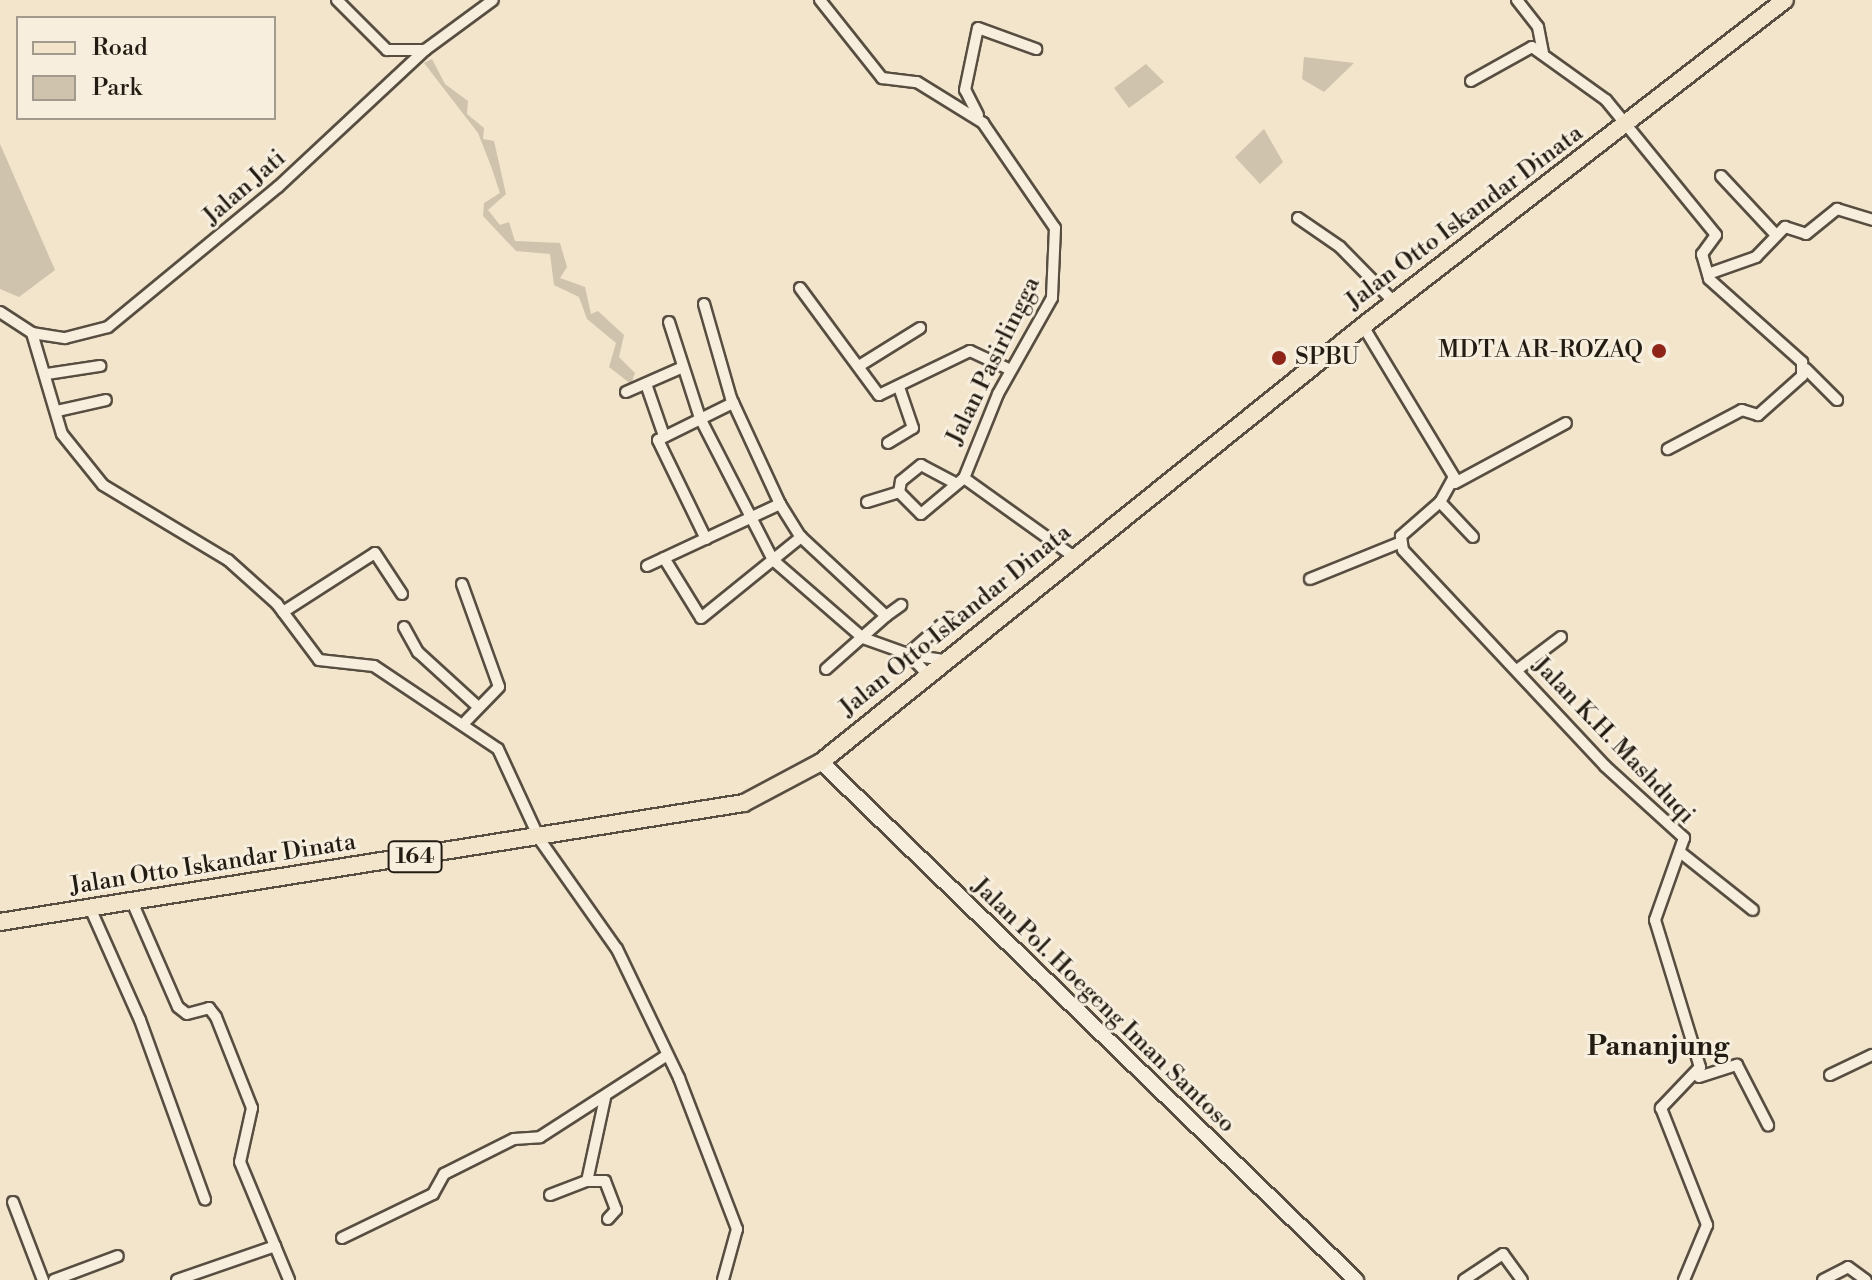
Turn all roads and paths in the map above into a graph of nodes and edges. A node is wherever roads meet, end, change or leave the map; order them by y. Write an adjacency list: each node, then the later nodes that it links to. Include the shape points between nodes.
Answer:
1 (337, 0): 7 (street, via 387,50)
2 (493, 0): 7 (street, Jalan Jati)
3 (820, 0): 10 (street, Jalan Pasirlingga, via 882,78 917,82)
4 (1517, 0): 8 (street, via 1538,27)
5 (1785, 0): 11 (main road, Jalan Otto Iskandar Dinata / 164)
6 (1036, 49): 10 (street, via 978,28 965,90)
7 (423, 52): 24 (street, Jalan Jati, via 134,309 87,335)
8 (1543, 53): 9 (street, via 1521,47); 11 (street)
9 (1471, 81)
10 (983, 123): 29 (street, Jalan Pasirlingga, via 1038,197 1057,243 1052,298)
11 (1629, 123): 16 (street, via 1716,235 1702,254); 18 (main road, Jalan Otto Iskandar Dinata / 164)
12 (1721, 176): 15 (street)
13 (1298, 218): 18 (street, via 1340,247)
14 (1872, 220): 15 (street, via 1839,209 1806,234 1785,227)
15 (1776, 235): 16 (street, via 1756,257)
16 (1708, 274): 28 (street)
17 (800, 288): 26 (street)
18 (1394, 302): 22 (main road, Jalan Otto Iskandar Dinata / 164)
19 (704, 304): 36 (street)
20 (0, 312): 24 (street)
21 (669, 322): 27 (street)
22 (1363, 326): 44 (street); 54 (main road, Jalan Otto Iskandar Dinata / 164)
23 (920, 328): 26 (street)
24 (32, 333): 30 (street)
25 (100, 366): 30 (street)
26 (859, 366): 32 (street, via 879,395)
27 (683, 367): 31 (street); 38 (street)
28 (1806, 369): 35 (street); 42 (street, via 1758,415 1742,410)
29 (1011, 370): 32 (street, via 970,351); 43 (street, Jalan Pasirlingga)
30 (47, 374): 37 (street)
31 (646, 384): 33 (street); 40 (street)
32 (899, 387): 41 (street, via 913,428)
33 (626, 392)
34 (106, 400): 37 (street)
35 (1837, 400)
36 (733, 403): 38 (street); 48 (street)
37 (57, 411): 62 (street, via 62,434 103,485 213,549)
38 (700, 418): 40 (street); 49 (street)
39 (1566, 423): 44 (street)
40 (664, 436): 52 (street, via 658,442)
41 (888, 443)
42 (1668, 449)
43 (958, 480): 45 (street, via 921,465 901,481); 45 (street, via 921,514); 54 (street, Jalan Pasirlingga)
44 (1455, 483): 47 (street)
45 (899, 492): 46 (street)
46 (867, 502)
47 (1440, 502): 51 (street); 53 (street)
48 (780, 504): 49 (street); 50 (street)
49 (748, 519): 52 (street); 56 (street)
50 (801, 537): 56 (street); 63 (street)
51 (1473, 537)
52 (706, 539): 55 (street)
53 (1399, 543): 58 (street); 71 (street, Jalan K.H. Mashduqi)
54 (1073, 556): 69 (main road, Jalan Otto Iskandar Dinata / 164)
55 (664, 558): 56 (street, via 701,618); 57 (street)
56 (773, 560): 67 (street)
57 (647, 566)
58 (1310, 579)
59 (462, 584): 73 (street, via 499,689)
60 (402, 594): 62 (street, via 375,553)
61 (901, 605): 63 (street)
62 (283, 612): 74 (street, via 319,660 374,666)
63 (886, 616): 67 (street)
64 (949, 618): 68 (street)
65 (404, 627): 73 (street, via 418,652)
66 (1561, 637): 71 (street)
67 (863, 638): 68 (street); 70 (street)
68 (909, 655): 69 (street); 72 (street)
69 (944, 660): 72 (main road, Jalan Otto Iskandar Dinata / 164)
70 (826, 669)
71 (1517, 670): 77 (street, Jalan K.H. Mashduqi, via 1605,766 1676,828 1684,838)
72 (927, 674): 75 (main road, Jalan Otto Iskandar Dinata / 164)
73 (476, 705): 74 (street)
74 (466, 721): 76 (street, via 498,749)
75 (821, 762): 76 (main road, Jalan Otto Iskandar Dinata / 164, via 744,803); 101 (street, Jalan Pol. Hoegeng Iman Santoso)
76 (540, 840): 78 (main road, Jalan Otto Iskandar Dinata / 164); 82 (street, via 617,949)
77 (1680, 852): 80 (street); 85 (street, Jalan K.H. Mashduqi, via 1655,920)
78 (133, 904): 79 (main road, Jalan Otto Iskandar Dinata / 164); 94 (street, via 178,1007 187,1014 209,1008 216,1017 252,1108 240,1162)
79 (91, 910): 81 (main road, Jalan Otto Iskandar Dinata / 164); 90 (street, via 140,1020)
80 (1753, 910)
81 (0, 922)
82 (667, 1055): 86 (street); 100 (street, via 737,1229)
83 (1872, 1055): 84 (street)
84 (1830, 1075)
85 (1699, 1077): 87 (street, via 1737,1065); 104 (street, via 1661,1108 1707,1225)
86 (605, 1098): 88 (street); 93 (street, via 540,1137 514,1139 444,1174 433,1194)
87 (1768, 1125)
88 (587, 1181): 89 (street); 92 (street, via 605,1181 616,1210)
89 (550, 1195)
90 (205, 1200)
91 (13, 1202): 96 (street)
92 (608, 1219)
93 (342, 1238)
94 (275, 1246): 98 (street); 99 (street)
95 (118, 1256): 97 (street)
96 (43, 1280)
97 (54, 1280)
98 (177, 1280)
99 (289, 1280)
100 (723, 1280)
101 (1356, 1280)
102 (1464, 1280): 103 (street, via 1503,1254)
103 (1522, 1280)
104 (1684, 1280)
105 (1823, 1280): 106 (street, via 1848,1267)
106 (1866, 1280)

